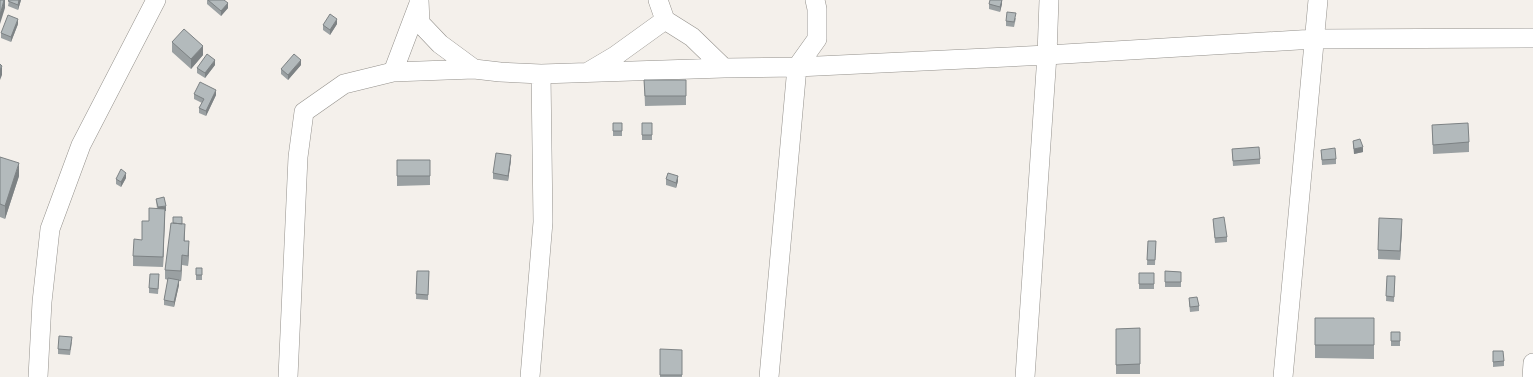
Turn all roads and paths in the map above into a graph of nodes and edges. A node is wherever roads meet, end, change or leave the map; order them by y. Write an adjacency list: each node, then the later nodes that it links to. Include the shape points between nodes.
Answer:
1 (156, 0): 18 (street, via 81,145 50,229 42,302)
2 (658, 0): 7 (street)
3 (815, 0): 11 (street, via 817,40)
4 (1049, 0): 10 (street)
5 (1318, 0): 9 (street)
6 (419, 2): 13 (street, via 420,23 440,44); 14 (street)
7 (665, 20): 12 (street, via 692,37); 16 (street, via 615,56)
8 (1533, 38): 9 (street)
9 (1315, 39): 10 (street); 23 (street)
10 (1047, 55): 11 (street); 22 (street)
11 (797, 67): 12 (street); 21 (street)
12 (724, 68): 16 (street)
13 (474, 69): 14 (street); 15 (street)
14 (393, 72): 19 (street, via 344,84 304,112 298,157)
15 (541, 74): 16 (street); 20 (street, via 543,222)
16 (584, 74)
17 (1533, 362): 24 (street)
18 (38, 377)
19 (288, 377)
20 (530, 377)
21 (768, 377)
22 (1025, 377)
23 (1283, 377)
24 (1532, 377)

